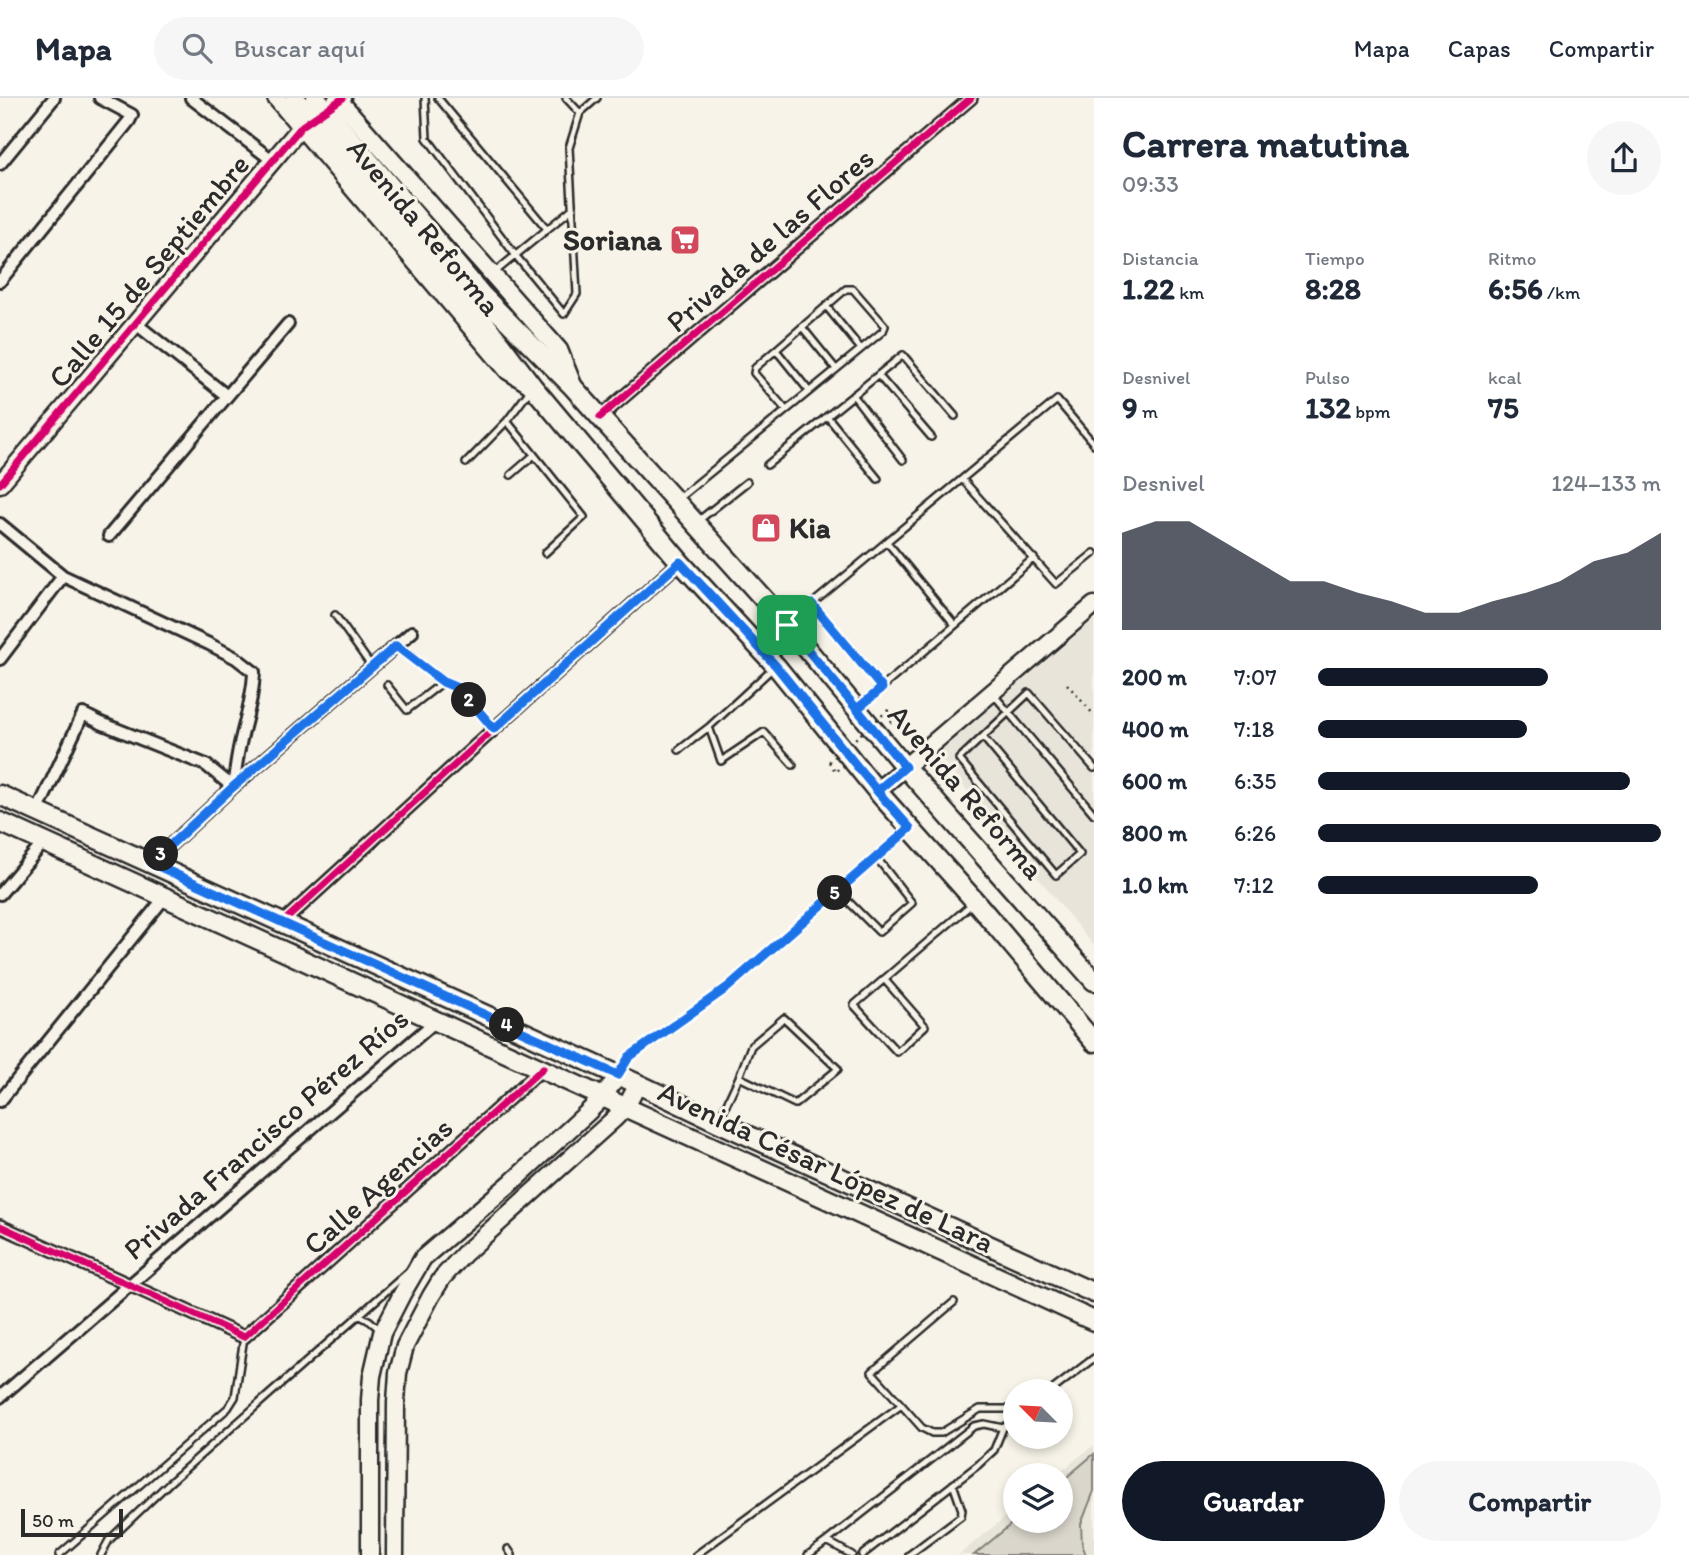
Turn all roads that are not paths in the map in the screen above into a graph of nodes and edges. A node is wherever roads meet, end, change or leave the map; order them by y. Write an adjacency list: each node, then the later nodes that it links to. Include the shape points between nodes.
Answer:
1 (54, 98): 14 (street)
2 (100, 98): 19 (street, via 132,115 129,121)
3 (191, 98): 13 (street)
4 (276, 98): 11 (street, Avenida Reforma)
5 (295, 98): 11 (main road, Avenida Reforma)
6 (425, 98): 17 (lane, via 426,138)
7 (439, 98): 16 (lane)
8 (566, 98): 12 (lane)
9 (597, 98): 12 (lane)
10 (971, 98): 34 (street, Privada de las Flores)
11 (325, 107): 13 (street, Calle 15 de Septiembre); 18 (street, Avenida Reforma); 28 (main road, Avenida Reforma); 29 (main road, Avenida Reforma, via 482,295)
12 (580, 113): 15 (lane, via 569,148)
13 (272, 160): 21 (street, Calle 15 de Septiembre)
14 (0, 164)
15 (573, 208): 16 (lane); 17 (lane, via 577,294 564,314)
16 (547, 229): 17 (lane)
17 (516, 256): 18 (lane)
18 (492, 275): 29 (street, Avenida Reforma, via 559,351)
19 (0, 281)
20 (826, 306): 23 (lane); 24 (lane); 24 (lane, via 846,289 853,289 885,326)
21 (135, 323): 32 (street); 48 (street, Calle 15 de Septiembre)
22 (288, 324): 32 (street)
23 (802, 327): 25 (lane); 26 (lane)
24 (861, 349): 26 (lane)
25 (776, 350): 30 (lane); 33 (lane, via 754,373)
26 (836, 369): 30 (lane)
27 (878, 375): 31 (lane); 36 (lane, via 902,355); 38 (lane)
28 (533, 387): 37 (lane); 57 (main road, Avenida Reforma)
29 (573, 387): 34 (main road, Avenida Reforma)
30 (809, 391): 33 (lane)
31 (853, 395): 35 (lane); 41 (lane)
32 (228, 396): 52 (street)
33 (786, 410): 49 (lane)
34 (600, 416): 49 (main road, Avenida Reforma)
35 (827, 416): 43 (lane); 45 (lane)
36 (955, 416)
37 (508, 421): 40 (lane); 42 (lane)
38 (931, 438)
39 (1094, 444): 46 (lane, via 1057,400)
40 (534, 455): 44 (lane); 54 (lane, via 583,517)
41 (904, 460)
42 (466, 463)
43 (767, 466)
44 (511, 475)
45 (878, 479)
46 (962, 479): 53 (lane); 56 (lane)
47 (747, 482): 50 (lane)
48 (0, 485)
49 (676, 501): 50 (main road, Avenida Reforma)
50 (696, 523): 62 (main road, Avenida Reforma)
51 (0, 524): 58 (street)
52 (109, 536)
53 (887, 542): 59 (lane); 63 (lane)
54 (545, 553)
55 (1094, 553): 56 (lane, via 1056,584)
56 (1034, 558): 63 (lane)
57 (680, 562): 67 (main road, Avenida Reforma); 76 (street)
58 (64, 576): 66 (street); 82 (street, via 209,644 254,672)
59 (812, 604): 62 (lane); 71 (lane)
60 (1094, 605): 72 (street)
61 (335, 614): 68 (lane)
62 (787, 625): 73 (main road, Avenida Reforma)
63 (955, 625): 71 (lane)
64 (412, 632): 65 (street)
65 (396, 646): 68 (street); 69 (lane)
66 (0, 659)
67 (776, 666): 75 (lane); 83 (main road, Avenida Reforma)
68 (372, 667): 82 (street)
69 (443, 682): 70 (lane, via 407,710); 76 (lane, via 460,689)
70 (387, 685)
71 (882, 688): 73 (lane)
72 (992, 693): 74 (lane); 80 (street)
73 (857, 709): 80 (main road, Avenida Reforma)
74 (1008, 712): 77 (lane); 81 (lane, via 1029,693); 86 (lane)
75 (709, 727): 78 (lane); 79 (lane, via 721,761 764,732)
76 (494, 729): 96 (street)
77 (983, 737): 77 (lane, via 959,759 1056,875 1080,854)
78 (679, 750)
79 (793, 765)
80 (905, 767): 83 (street); 98 (main road, Avenida Reforma)
81 (1094, 768)
82 (233, 787): 85 (street, via 206,765 83,714); 91 (street)
83 (877, 791): 88 (main road, Avenida Reforma)
84 (0, 795): 85 (main road, Avenida César López de Lara)
85 (37, 812): 91 (main road, Avenida César López de Lara)
86 (1094, 814)
87 (0, 822): 89 (main road, Avenida César López de Lara)
88 (910, 828): 90 (lane); 95 (main road, Avenida Reforma)
89 (44, 842): 93 (street); 94 (main road, Avenida César López de Lara)
90 (876, 857): 92 (lane); 92 (lane, via 912,903 879,932)
91 (151, 863): 96 (main road, Avenida César López de Lara)
92 (838, 891): 102 (lane, via 728,987 629,1057)
93 (0, 894)
94 (165, 897): 99 (main road, Avenida César López de Lara); 106 (street)
95 (975, 901): 97 (lane); 100 (main road, Avenida Reforma)
96 (282, 923): 102 (main road, Avenida César López de Lara)
97 (884, 979): 97 (lane, via 925,1026 897,1052 853,1005)
98 (1094, 981)
99 (437, 1020): 101 (main road, Avenida César López de Lara); 113 (street, Privada Francisco Pérez Ríos)
100 (1094, 1042)
101 (543, 1068): 105 (main road, Avenida César López de Lara); 119 (street, Calle Agencias)
102 (618, 1075): 104 (main road, Avenida César López de Lara); 105 (street)
103 (739, 1077): 103 (lane, via 751,1046 784,1018 838,1069 795,1104); 108 (lane)
104 (638, 1084): 107 (street); 108 (main road, Avenida César López de Lara)
105 (604, 1096): 107 (main road, Avenida César López de Lara); 109 (street)
106 (0, 1101)
107 (626, 1107): 110 (street); 117 (main road, Avenida César López de Lara)
108 (718, 1122): 114 (main road, Avenida César López de Lara)
109 (512, 1182): 110 (street); 112 (street)
110 (525, 1199): 131 (street, via 442,1279 405,1346 396,1402)
111 (0, 1226): 113 (street)
112 (423, 1258): 116 (lane); 118 (street)
113 (128, 1285): 119 (street); 122 (street, Privada Francisco Pérez Ríos)
114 (1094, 1293)
115 (954, 1302): 123 (lane, via 872,1372)
116 (359, 1315): 118 (lane); 129 (lane, via 169,1483 109,1540)
117 (1094, 1321)
118 (382, 1334): 130 (street, via 370,1400)
119 (244, 1337): 128 (lane, via 235,1397 228,1408)
120 (1094, 1358): 121 (lane)
121 (1067, 1379)
122 (0, 1397)
123 (900, 1406): 124 (lane, via 932,1433 941,1433 980,1409); 132 (lane)
124 (1003, 1409)
125 (1003, 1427): 126 (lane, via 994,1450); 127 (lane, via 974,1426)
126 (953, 1484): 135 (lane); 136 (lane, via 961,1516)
127 (827, 1541): 133 (lane); 134 (lane)
128 (58, 1555)
129 (101, 1555)
130 (370, 1555)
131 (395, 1555)
132 (696, 1555)
133 (808, 1555)
134 (852, 1555)
135 (862, 1555)
136 (909, 1555)

